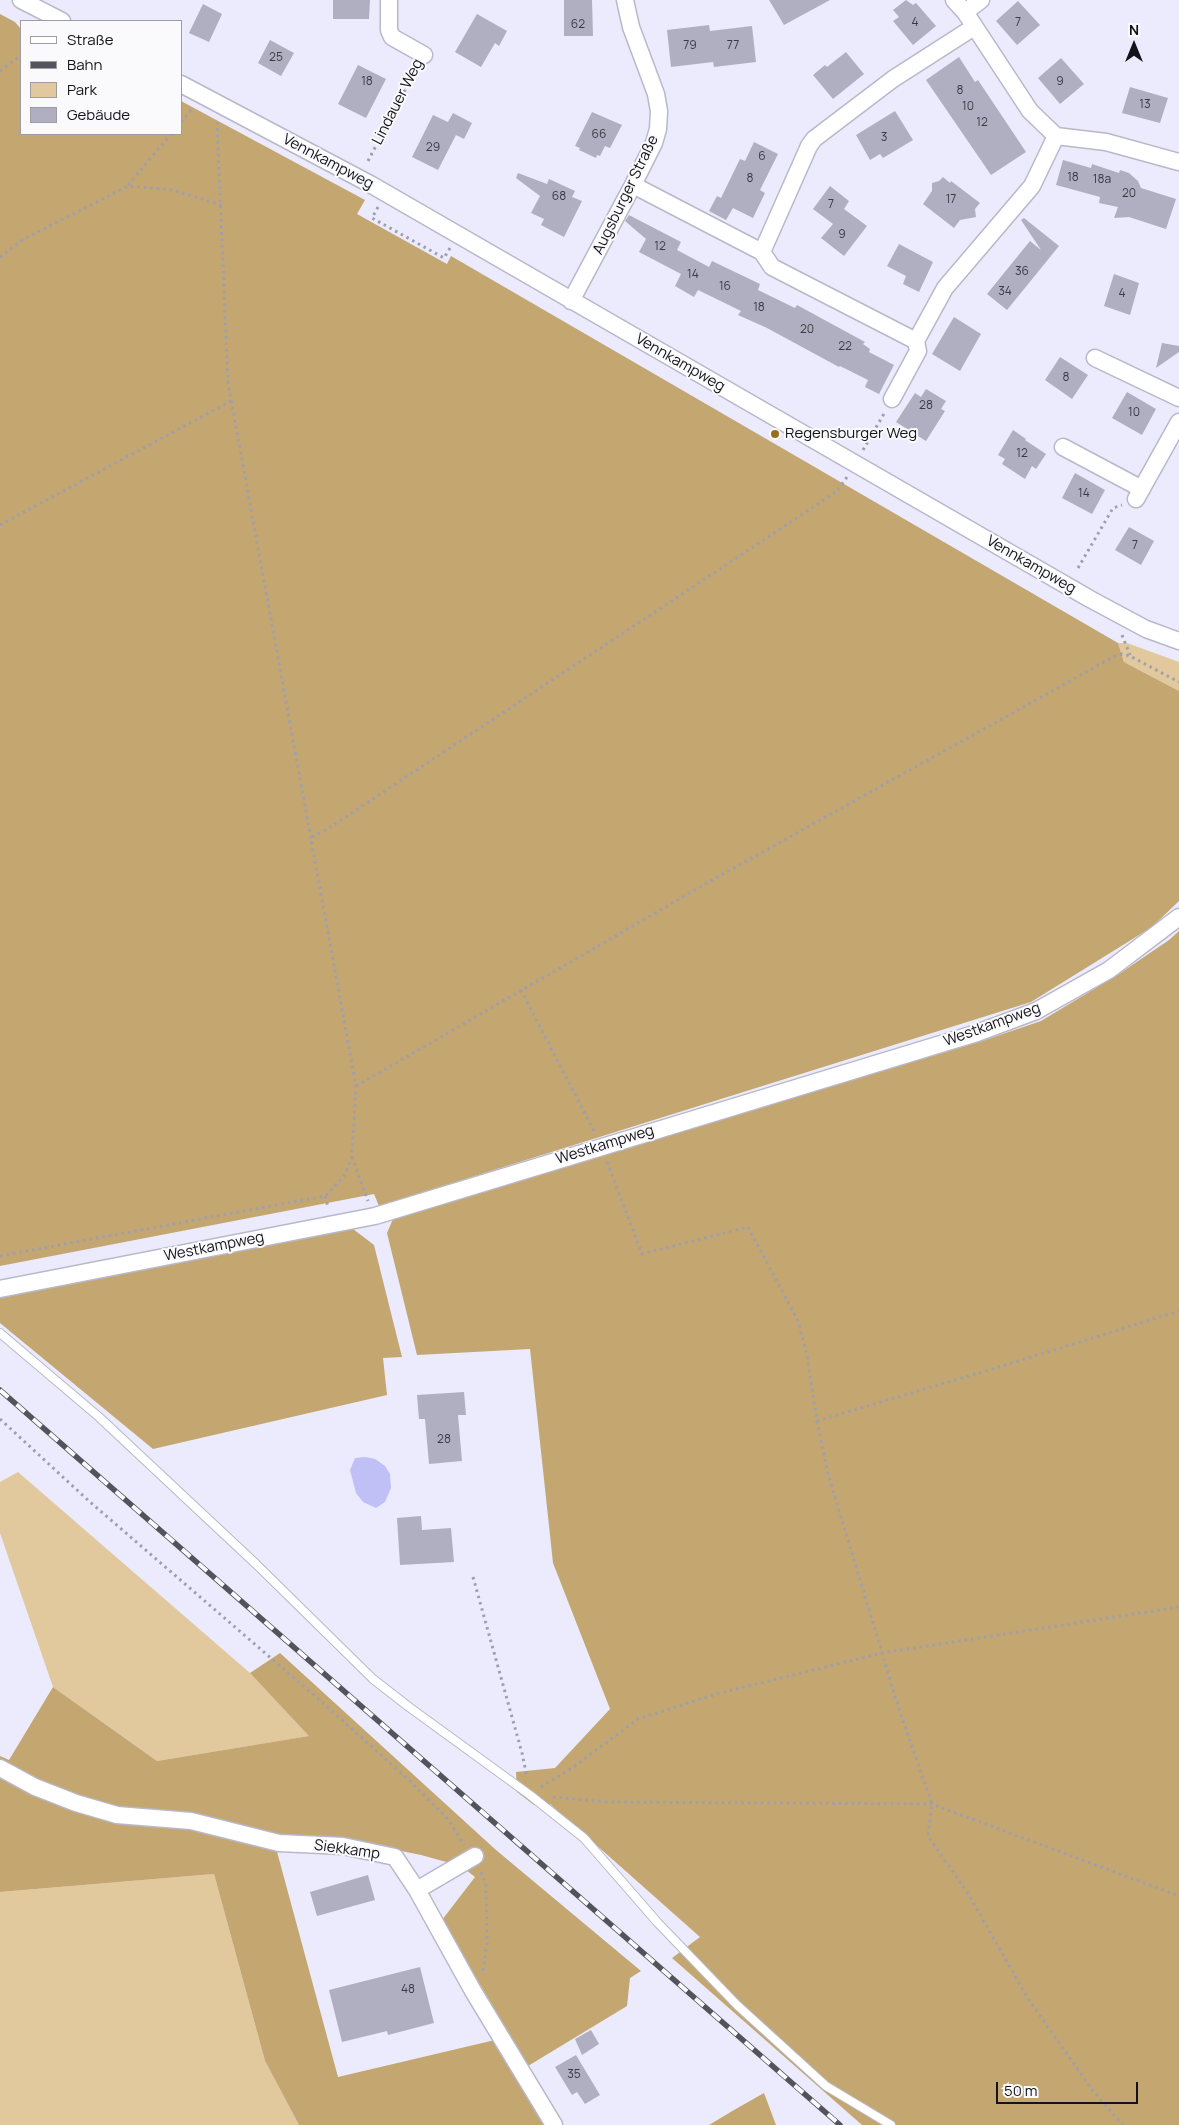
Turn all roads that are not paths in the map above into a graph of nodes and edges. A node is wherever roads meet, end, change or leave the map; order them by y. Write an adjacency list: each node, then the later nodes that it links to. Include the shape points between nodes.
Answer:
1 (21, 0): 7 (street)
2 (389, 0): 9 (street, Lindauer Weg, via 392,37)
3 (625, 0): 13 (street, Augsburger Straße, via 659,111 654,143)
4 (954, 0): 6 (street)
5 (981, 0): 6 (street)
6 (965, 12): 8 (street)
7 (60, 20)
8 (974, 27): 11 (street, via 1030,112); 14 (street, via 893,79 814,139)
9 (424, 55)
10 (182, 85): 15 (street, Vennkampweg, via 386,194)
11 (1056, 136): 12 (street, via 1106,142); 16 (street, via 1032,186 945,288)
12 (1179, 162)
13 (633, 185): 14 (street); 15 (street, Augsburger Straße)
14 (762, 252): 16 (street, via 772,267)
15 (571, 300): 22 (street, Vennkampweg, via 1090,599 1146,629)
16 (916, 341): 19 (street, via 918,351)
17 (1095, 358): 18 (street)
18 (1179, 398)
19 (892, 399)
20 (1179, 422): 21 (street, via 1139,494)
21 (1063, 447)
22 (1179, 641)
23 (1179, 917): 24 (street, Westkampweg, via 1109,970 1036,1011 977,1033 376,1216)
24 (0, 1289)
25 (0, 1333): 30 (lane, via 99,1417 374,1679 584,1838 658,1923 737,2005 826,2086)
26 (0, 1768): 28 (street, Siekkamp, via 43,1790 117,1815 191,1821 279,1843 343,1846 395,1857)
27 (475, 1856): 28 (street)
28 (417, 1890): 29 (street, Siekkamp)
29 (554, 2125)
30 (891, 2125)

